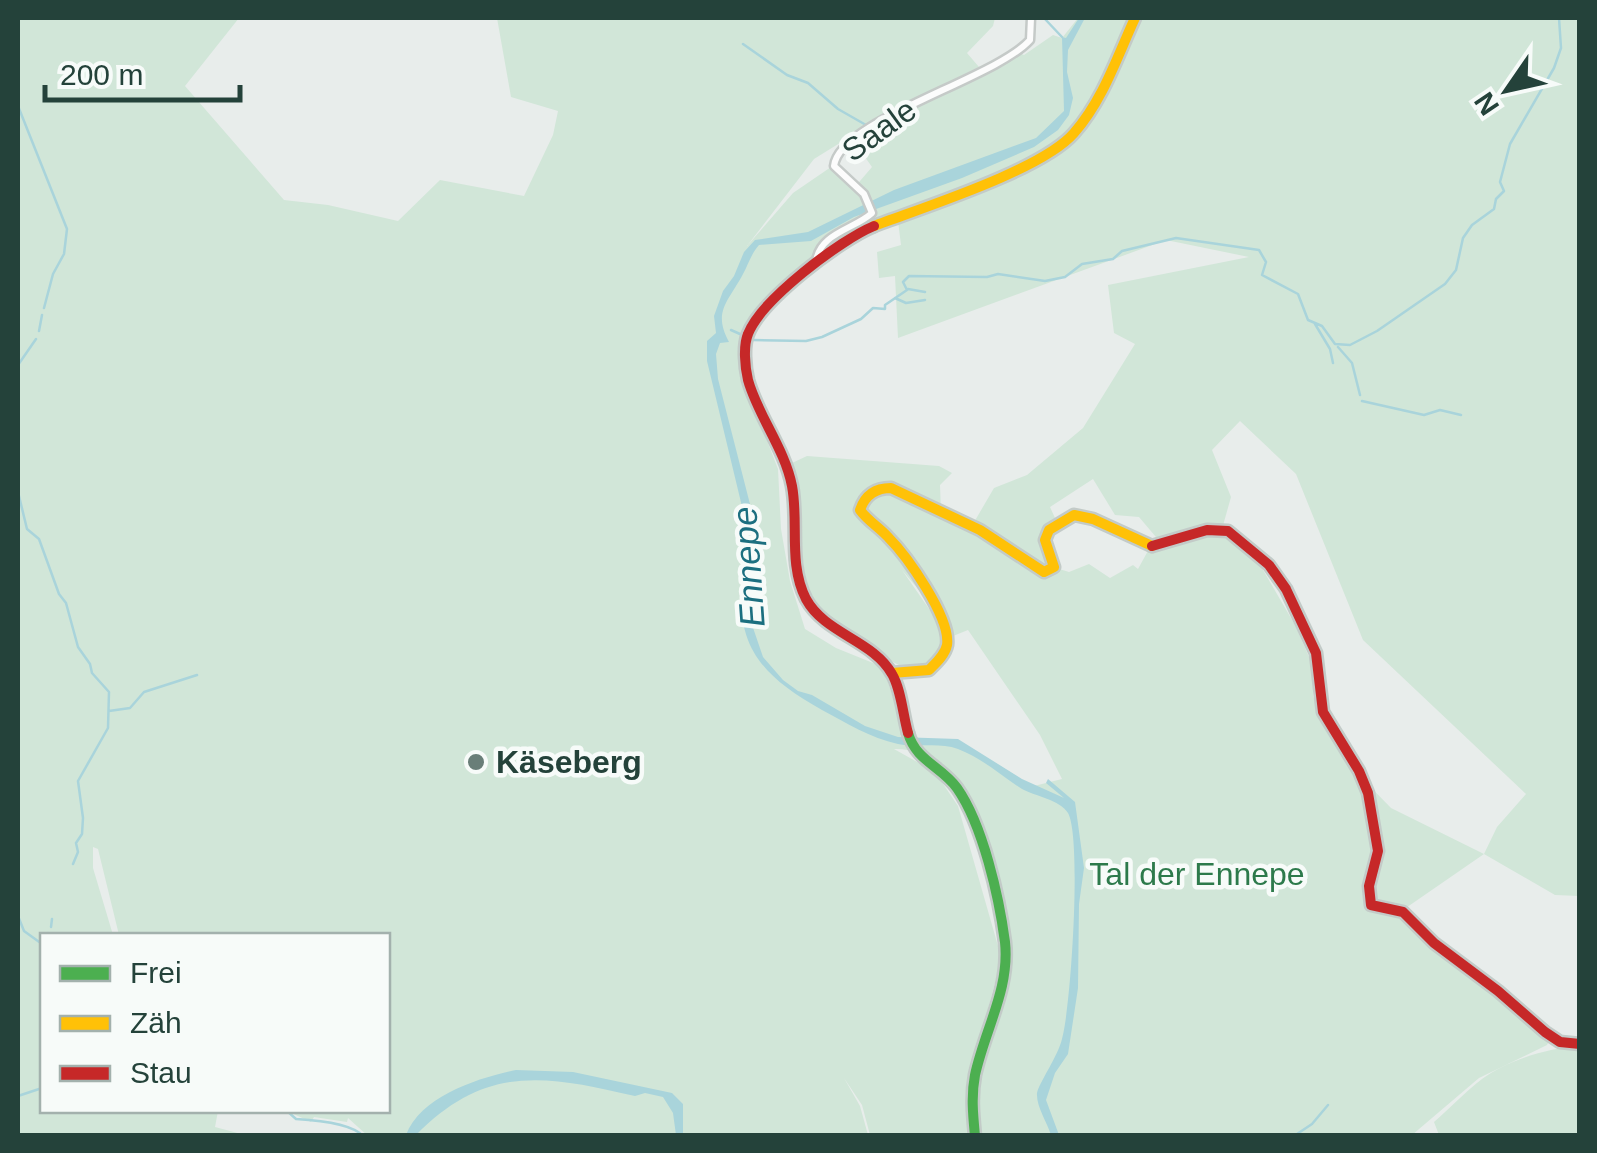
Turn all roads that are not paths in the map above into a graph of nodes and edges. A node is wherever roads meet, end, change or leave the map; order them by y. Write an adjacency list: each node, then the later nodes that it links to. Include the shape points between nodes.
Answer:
1 (1031, 18): 3 (street, Saale, via 1030,40 1018,51 888,117 838,154 834,166 872,213 825,242)
2 (1135, 18): 3 (street, via 1104,89 1072,136 1027,166 859,232)
3 (816, 262): 4 (street, via 753,323 745,362 755,402 792,484 796,567 806,599 824,622)
4 (892, 673): 5 (street, via 929,670 948,641 916,574 860,510 881,488 968,524 1042,572 1054,567 1045,540 1049,530 1074,515 1152,546 1208,530 1238,537 1270,565 1295,606 1320,668 1323,712 1368,793 1378,851 1371,904 1403,912 1560,1042); 6 (street, via 912,748 944,770 963,797 1006,944 1005,979 976,1075)
5 (1580, 1044)
6 (975, 1136)

